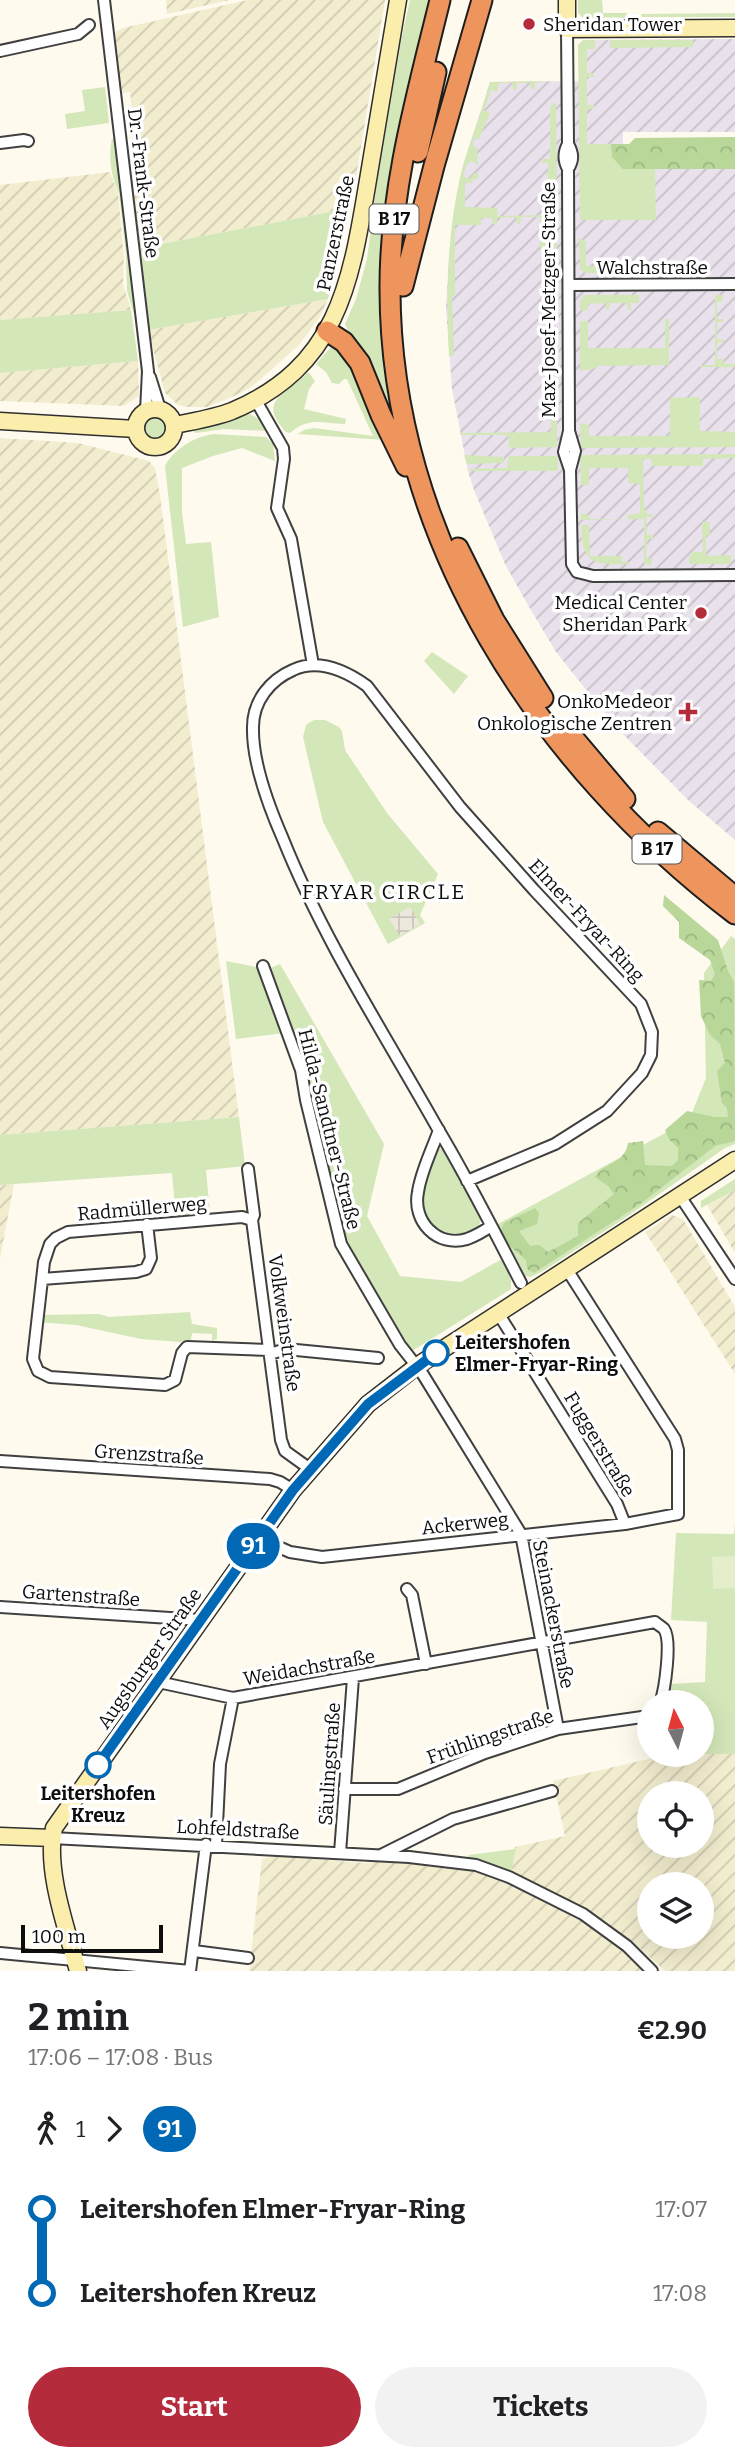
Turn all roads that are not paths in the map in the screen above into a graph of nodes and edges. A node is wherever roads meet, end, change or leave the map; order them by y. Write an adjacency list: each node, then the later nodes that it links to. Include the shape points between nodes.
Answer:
1 (104, 0): 18 (street, Dr.-Frank-Straße)
2 (398, 0): 16 (street, Panzerstraße, via 356,253)
3 (440, 0): 22 (highway, B 17, via 407,138 392,238 392,344)
4 (453, 0): 15 (highway, B 17, via 415,167)
5 (482, 0): 15 (highway)
6 (567, 0): 9 (street, Max-Josef-Metzger-Straße)
7 (89, 25): 10 (street, via 78,34)
8 (735, 28): 9 (street)
9 (567, 29): 14 (street, Max-Josef-Metzger-Straße, via 568,144 572,151 568,169)
10 (0, 51)
11 (28, 141): 12 (street)
12 (0, 143)
13 (735, 284): 14 (street, Walchstraße)
14 (569, 285): 23 (street, Max-Josef-Metzger-Straße, via 569,432 575,451 570,470 572,564 577,572 593,576)
15 (403, 286): 22 (highway, B 17)
16 (327, 331): 17 (street, Panzerstraße, via 299,366); 22 (highway, via 352,349)
17 (255, 399): 20 (street, Panzerstraße, via 212,418); 24 (street, via 283,449 277,508 291,539)
18 (153, 410): 20 (street, via 170,415); 21 (street, via 139,418)
19 (0, 421): 21 (street)
20 (175, 425): 21 (street, via 172,438 157,447 140,440)
21 (136, 429)
22 (409, 446): 25 (highway, B 17, via 494,620 545,702 637,811); 26 (highway, B 17, via 453,570 514,679 587,776 627,820)
23 (735, 575)
24 (313, 665): 28 (street, via 283,675 258,703 253,737 261,778 317,917); 31 (street, Elmer-Fryar-Ring, via 349,674 372,692 460,807 647,1014 651,1055 616,1104 555,1144)
25 (735, 897)
26 (735, 914)
27 (263, 966): 43 (street, Hilda-Sandtner-Straße, via 301,1070 341,1244)
28 (439, 1130): 31 (street); 35 (street, via 417,1194 420,1219 444,1240 466,1239)
29 (735, 1160): 32 (street, Augsburger Straße)
30 (248, 1169): 33 (street, Volkweinstraße)
31 (467, 1181): 35 (street)
32 (680, 1196): 36 (street, Augsburger Straße); 38 (street)
33 (252, 1220): 34 (street, Radmüllerweg); 41 (street, Volkweinstraße)
34 (147, 1224): 37 (street, Radmüllerweg, via 60,1236 47,1250); 37 (street, via 150,1258 146,1269)
35 (491, 1226): 39 (street)
36 (566, 1268): 40 (street, Augsburger Straße); 47 (street, Ackerweg, via 678,1450 678,1514)
37 (42, 1279): 41 (street, Radmüllerweg, via 33,1359 43,1375 165,1385 175,1380 187,1347)
38 (735, 1279)
39 (521, 1283)
40 (498, 1313): 43 (street, Augsburger Straße); 47 (street, Fuggerstraße)
41 (270, 1352): 42 (street, via 286,1349); 45 (street, Volkweinstraße, via 281,1440 285,1451)
42 (379, 1358)
43 (417, 1366): 45 (street, Augsburger Straße, via 368,1404); 48 (street, Steinackerstraße)
44 (0, 1461): 46 (street, Grenzstraße, via 270,1479)
45 (310, 1469): 46 (street, Augsburger Straße)
46 (293, 1490): 49 (street, Augsburger Straße)
47 (625, 1524): 48 (street, Ackerweg)
48 (521, 1534): 49 (street, Ackerweg, via 322,1557 290,1552); 53 (street, Steinackerstraße)
49 (258, 1538): 52 (street, Augsburger Straße)
50 (407, 1589): 54 (street)
51 (0, 1607): 52 (street, Gartenstraße)
52 (201, 1620): 56 (street, Augsburger Straße)
53 (542, 1642): 54 (street, Weidachstraße); 57 (street, Weidachstraße, via 655,1622 667,1637); 60 (street, Steinackerstraße)
54 (426, 1664): 55 (street, Weidachstraße)
55 (353, 1678): 58 (street, Weidachstraße); 61 (street, Säulingstraße)
56 (158, 1682): 58 (street, Weidachstraße); 64 (street, Augsburger Straße, via 67,1808)
57 (663, 1690)
58 (233, 1698): 65 (street)
59 (637, 1719): 60 (street, Frühlingstraße)
60 (558, 1729): 61 (street, Frühlingstraße, via 485,1752 398,1789)
61 (344, 1789): 66 (street, Säulingstraße)
62 (552, 1791): 67 (street, Lohfeldstraße, via 453,1819)
63 (0, 1836): 64 (street)
64 (52, 1838): 65 (street, Lohfeldstraße); 71 (street, via 57,1889)
65 (211, 1845): 66 (street, Lohfeldstraße); 68 (street)
66 (340, 1853): 67 (street, Lohfeldstraße)
67 (381, 1855): 73 (street, Lohfeldstraße, via 476,1865 509,1877 583,1914)
68 (194, 1951): 70 (street); 72 (street)
69 (0, 1953): 71 (street)
70 (248, 1958)
71 (76, 1966): 72 (street)
72 (190, 1971)
73 (652, 1971)

